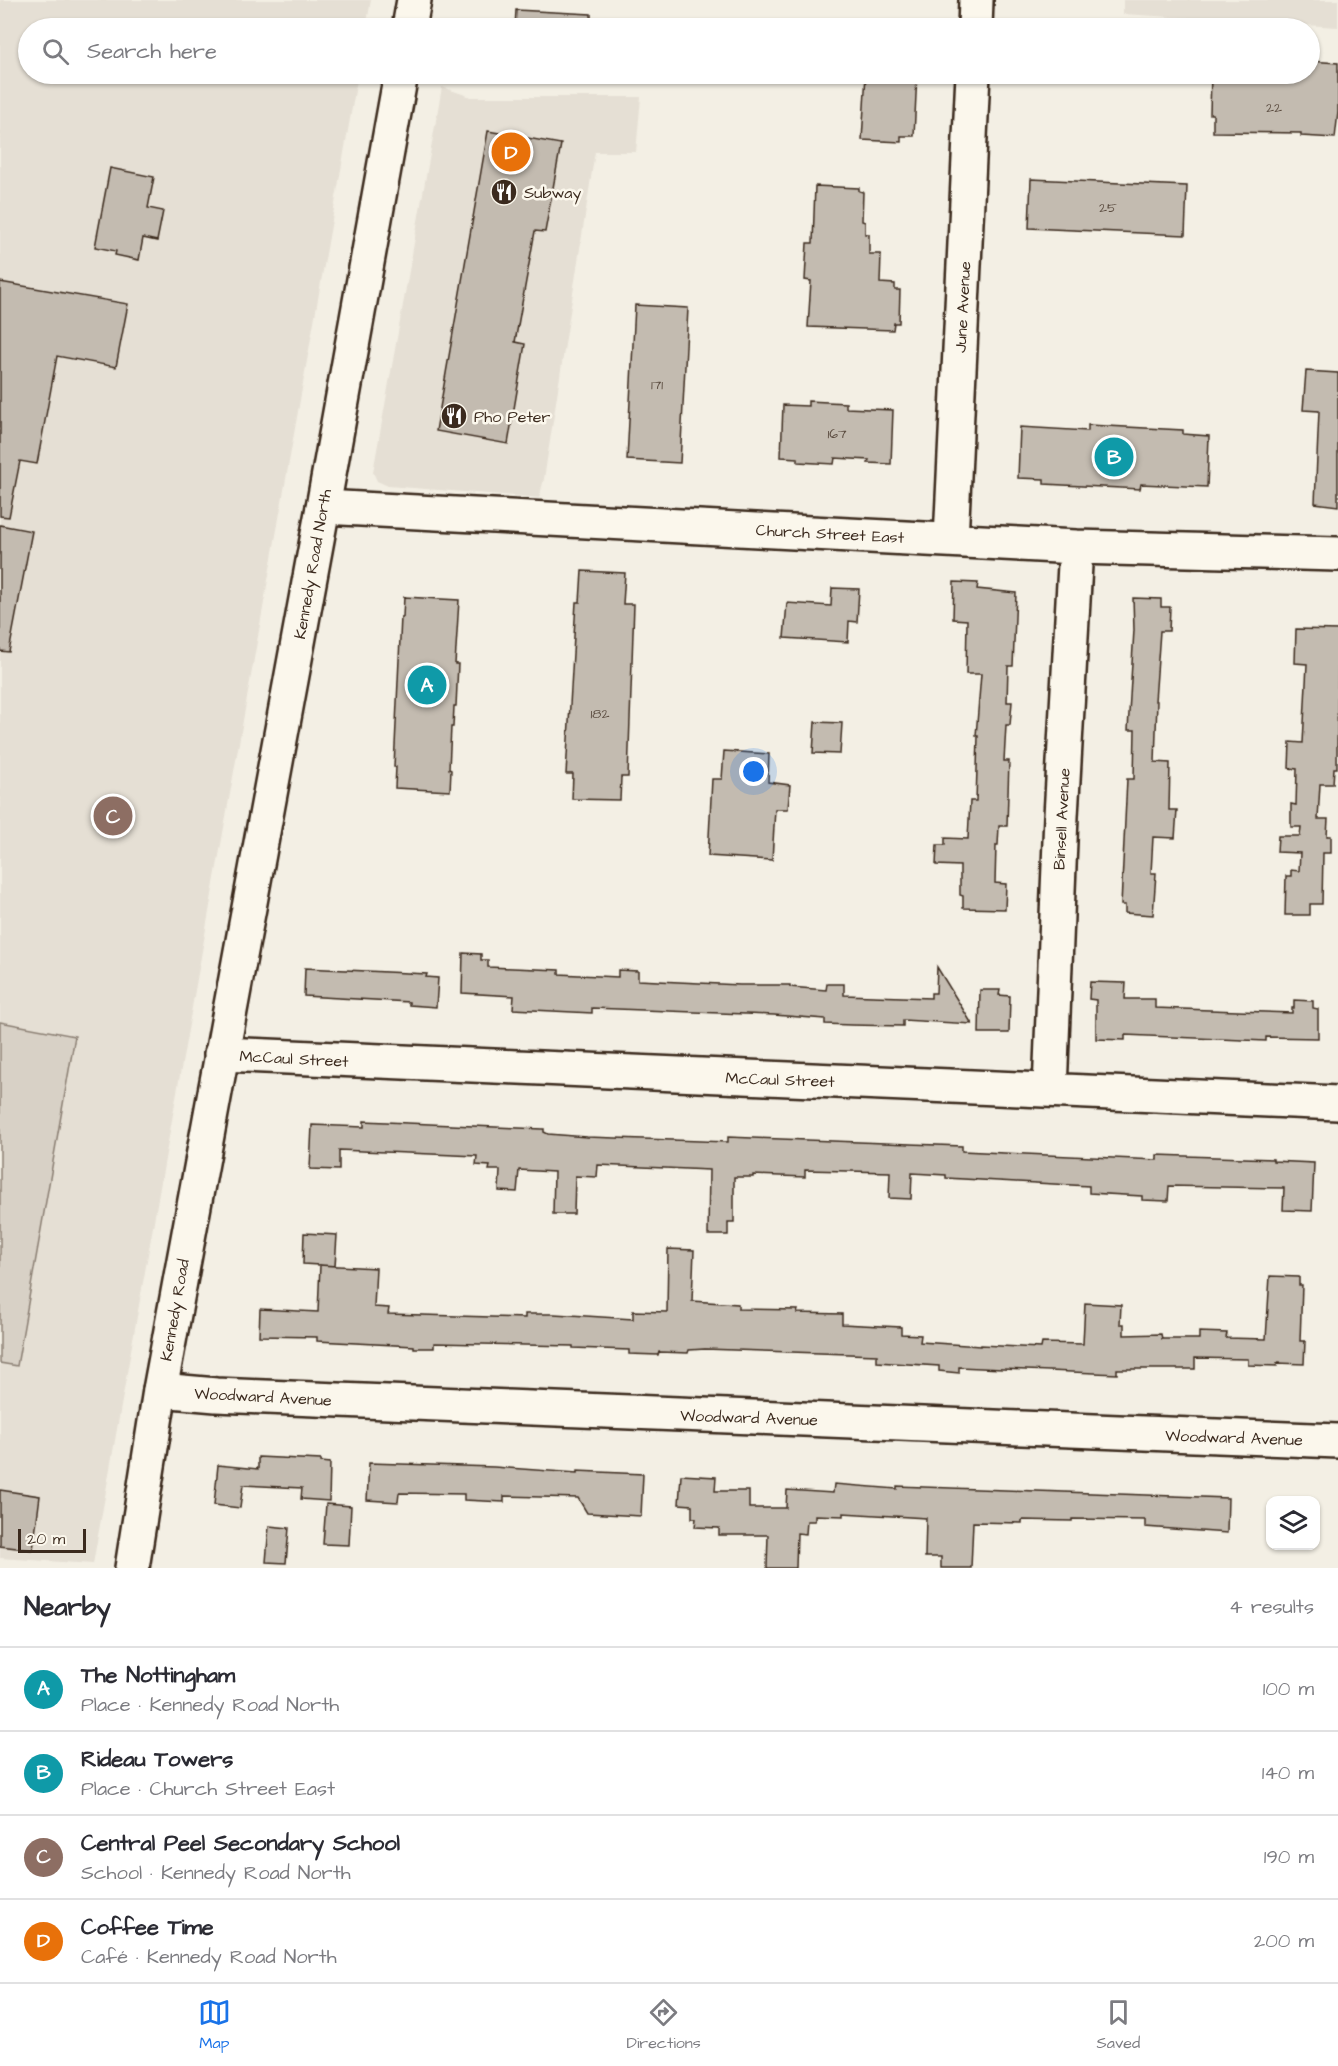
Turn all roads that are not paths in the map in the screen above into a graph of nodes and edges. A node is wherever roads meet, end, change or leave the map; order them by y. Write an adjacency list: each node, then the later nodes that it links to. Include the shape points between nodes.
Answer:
1 (414, 0): 3 (street)
2 (976, 0): 4 (street)
3 (410, 18)
4 (975, 18)
5 (398, 84): 7 (street, Kennedy Road North)
6 (973, 84): 8 (street, June Avenue)
7 (323, 507): 8 (street, Church Street East); 11 (street, Kennedy Road North)
8 (951, 540): 9 (street, Church Street East)
9 (1076, 547): 10 (street, Church Street East); 12 (street, Binsell Avenue)
10 (1338, 554)
11 (221, 1054): 12 (street, McCaul Street); 14 (street, Kennedy Road)
12 (1050, 1090): 13 (street, McCaul Street)
13 (1338, 1104)
14 (160, 1390): 15 (street, Woodward Avenue); 16 (street, Kennedy Road)
15 (1338, 1442)
16 (132, 1568)

